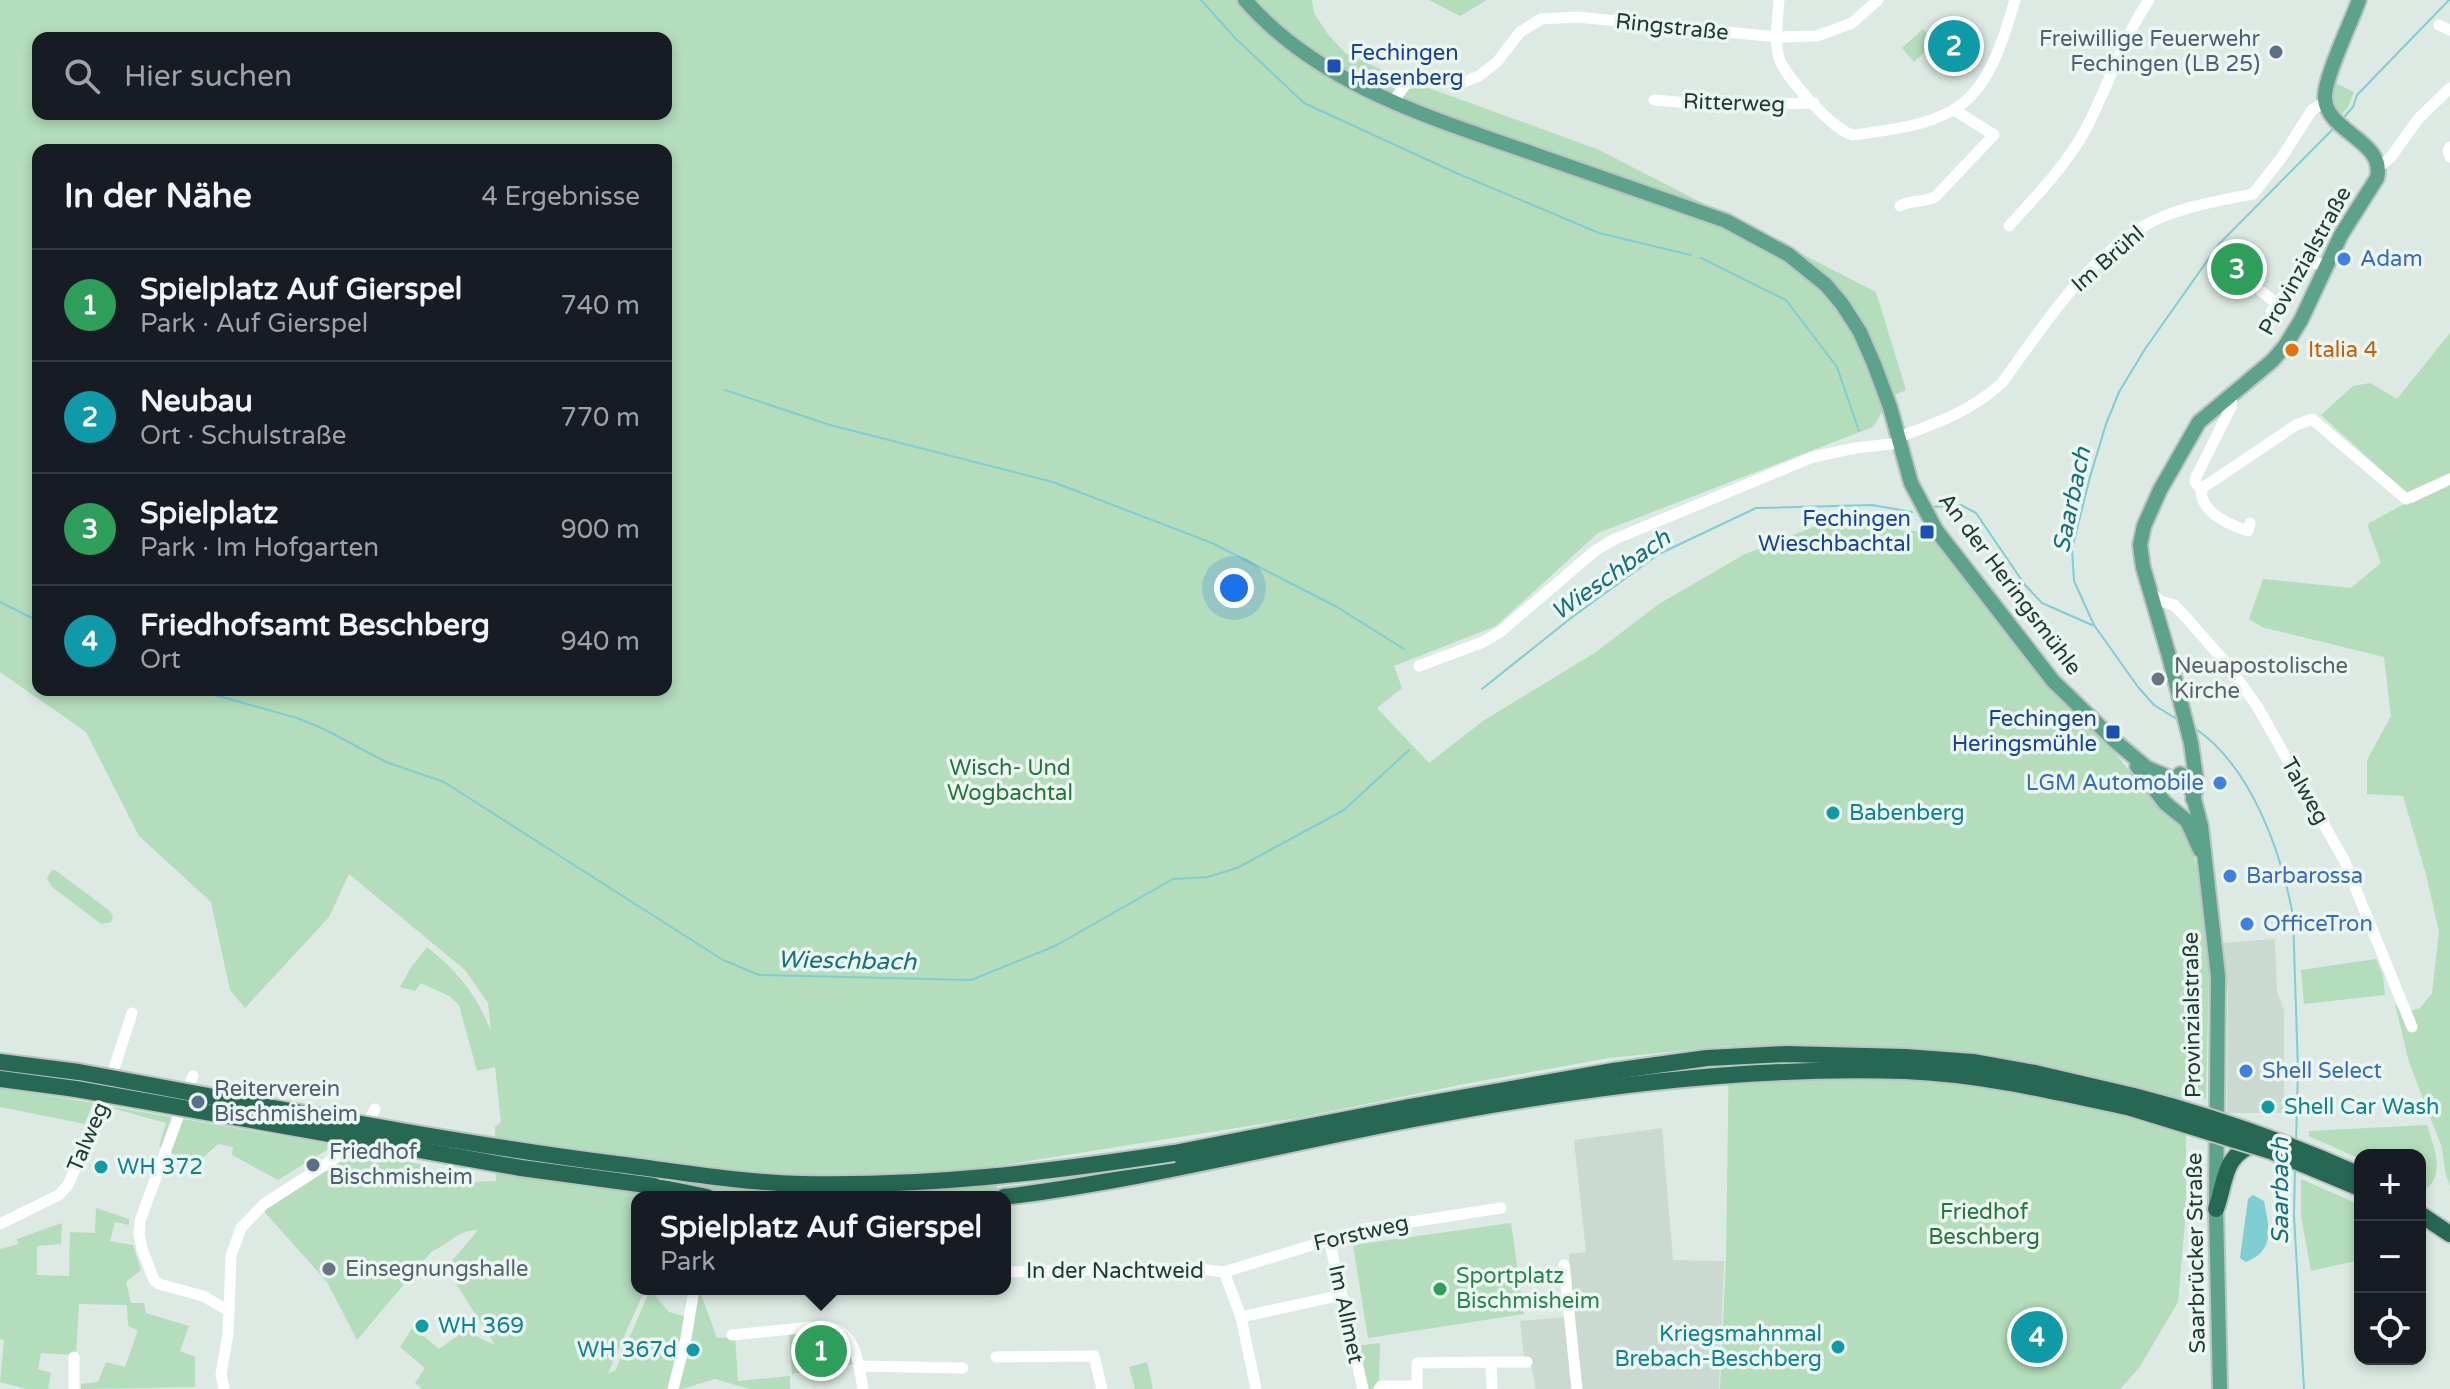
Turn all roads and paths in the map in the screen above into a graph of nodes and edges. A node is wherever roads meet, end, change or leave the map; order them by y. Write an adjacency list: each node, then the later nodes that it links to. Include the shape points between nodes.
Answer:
1 (1245, 0): 10 (main road, An der Heringsmühle, via 1315,62)
2 (1779, 0): 7 (street)
3 (1878, 0): 7 (street, Ringstraße, via 1840,28 1817,36)
4 (2015, 0): 13 (street, via 1989,73)
5 (2149, 0): 20 (street, via 2083,133)
6 (2359, 0): 11 (main road, via 2327,79)
7 (1777, 37): 10 (street, Ringstraße, via 1578,17 1541,19 1520,32 1479,76 1412,82); 12 (street, via 1779,58)
8 (2450, 88): 18 (street)
9 (1654, 100): 12 (street, Ritterweg)
10 (1393, 102): 24 (main road, An der Heringsmühle, via 1726,221 1789,255 1826,285 1853,320)
11 (2325, 102): 18 (main road, via 2338,124 2369,150); 24 (street, Im Brühl, via 2312,110 2253,194 2180,212 2137,230 2071,289 1990,394 1962,413)
12 (1814, 103): 13 (street, via 1844,133 1853,135 1928,122)
13 (1956, 111): 14 (street)
14 (1994, 135): 15 (street); 19 (street, via 1935,197 1911,199)
15 (2005, 143)
16 (2450, 147): 17 (street)
17 (2450, 157)
18 (2379, 167): 21 (main road, Provinzialstraße)
19 (1900, 206)
20 (2009, 226)
21 (2326, 264): 22 (street, via 2308,263 2274,308); 23 (main road, Provinzialstraße, via 2285,346)
22 (2261, 291)
23 (2232, 393): 26 (street, via 2231,407 2196,477); 28 (main road, Provinzialstraße, via 2192,432 2147,515 2140,545)
24 (1900, 440): 29 (street, Im Brühl, via 1813,457 1615,539 1500,632); 30 (main road, An der Heringsmühle, via 1919,501 1937,532 2041,667)
25 (2450, 479): 26 (street, via 2406,499 2312,419)
26 (2201, 489): 27 (street, via 2201,498 2215,515 2248,531)
27 (2250, 523)
28 (2149, 589): 31 (main road, Provinzialstraße); 38 (street, Talweg, via 2182,613 2257,706 2344,860)
29 (1419, 666)
30 (2115, 741): 32 (main road, An der Heringsmühle); 33 (main road, An der Heringsmühle, via 2147,768)
31 (2191, 741): 33 (main road); 34 (main road, Provinzialstraße, via 2197,790)
32 (2137, 766): 33 (main road, An der Heringsmühle); 35 (main road, An der Heringsmühle, via 2165,803 2187,821)
33 (2173, 780): 34 (main road, via 2188,779); 34 (main road, via 2170,799)
34 (2188, 801): 35 (main road, Provinzialstraße); 36 (main road, Provinzialstraße, via 2201,826)
35 (2200, 850): 36 (main road, Provinzialstraße)
36 (2206, 866): 45 (main road, Provinzialstraße, via 2218,976)
37 (132, 1013): 57 (street, Talweg, via 100,1112 68,1185 53,1199)
38 (2412, 1027)
39 (0, 1062): 42 (highway)
40 (193, 1076): 65 (street, via 139,1234 154,1280)
41 (0, 1079): 42 (highway)
42 (78, 1080): 47 (highway, bridge, via 523,1152 800,1184 983,1179); 52 (highway, bridge, via 521,1168)
43 (2133, 1102): 47 (highway, via 1974,1076 1786,1071 1614,1086); 48 (highway, bridge, via 2252,1130); 51 (highway, bridge)
44 (375, 1109): 65 (street, via 356,1145 264,1204 245,1223 233,1248)
45 (2216, 1124): 46 (highway); 55 (main road, Saarbrücker Straße)
46 (2265, 1142): 49 (highway, bridge); 50 (highway, bridge); 55 (highway, via 2243,1148 2230,1161)
47 (1257, 1144): 53 (highway)
48 (2354, 1174)
49 (2354, 1175)
50 (2354, 1184)
51 (2354, 1185)
52 (678, 1191)
53 (1011, 1196)
54 (1501, 1208): 59 (street, Forstweg, via 1377,1226)
55 (2216, 1209): 85 (main road, Saarbrücker Straße)
56 (2430, 1215): 58 (highway)
57 (0, 1224)
58 (2450, 1234)
59 (1329, 1239): 62 (street, Forstweg); 64 (street, Im Allmet)
60 (1564, 1265): 84 (street)
61 (1011, 1272): 62 (street, In der Nachtweid)
62 (1224, 1272): 66 (street)
63 (693, 1295): 77 (street)
64 (1342, 1295): 66 (street); 81 (street, Im Allmet)
65 (229, 1311): 76 (street)
66 (1241, 1317): 80 (street)
67 (732, 1335): 72 (street, via 827,1326 848,1337)
68 (74, 1357): 75 (street)
69 (996, 1357): 79 (street, via 1094,1356)
70 (1491, 1362): 71 (street); 74 (street, via 1417,1363); 83 (street)
71 (1527, 1362)
72 (859, 1366): 73 (street); 78 (street)
73 (963, 1368)
74 (1417, 1387): 82 (street)
75 (74, 1389)
76 (224, 1389)
77 (673, 1389)
78 (863, 1389)
79 (1102, 1389)
80 (1256, 1389)
81 (1363, 1389)
82 (1379, 1389)
83 (1492, 1389)
84 (1577, 1389)
85 (2220, 1389)

